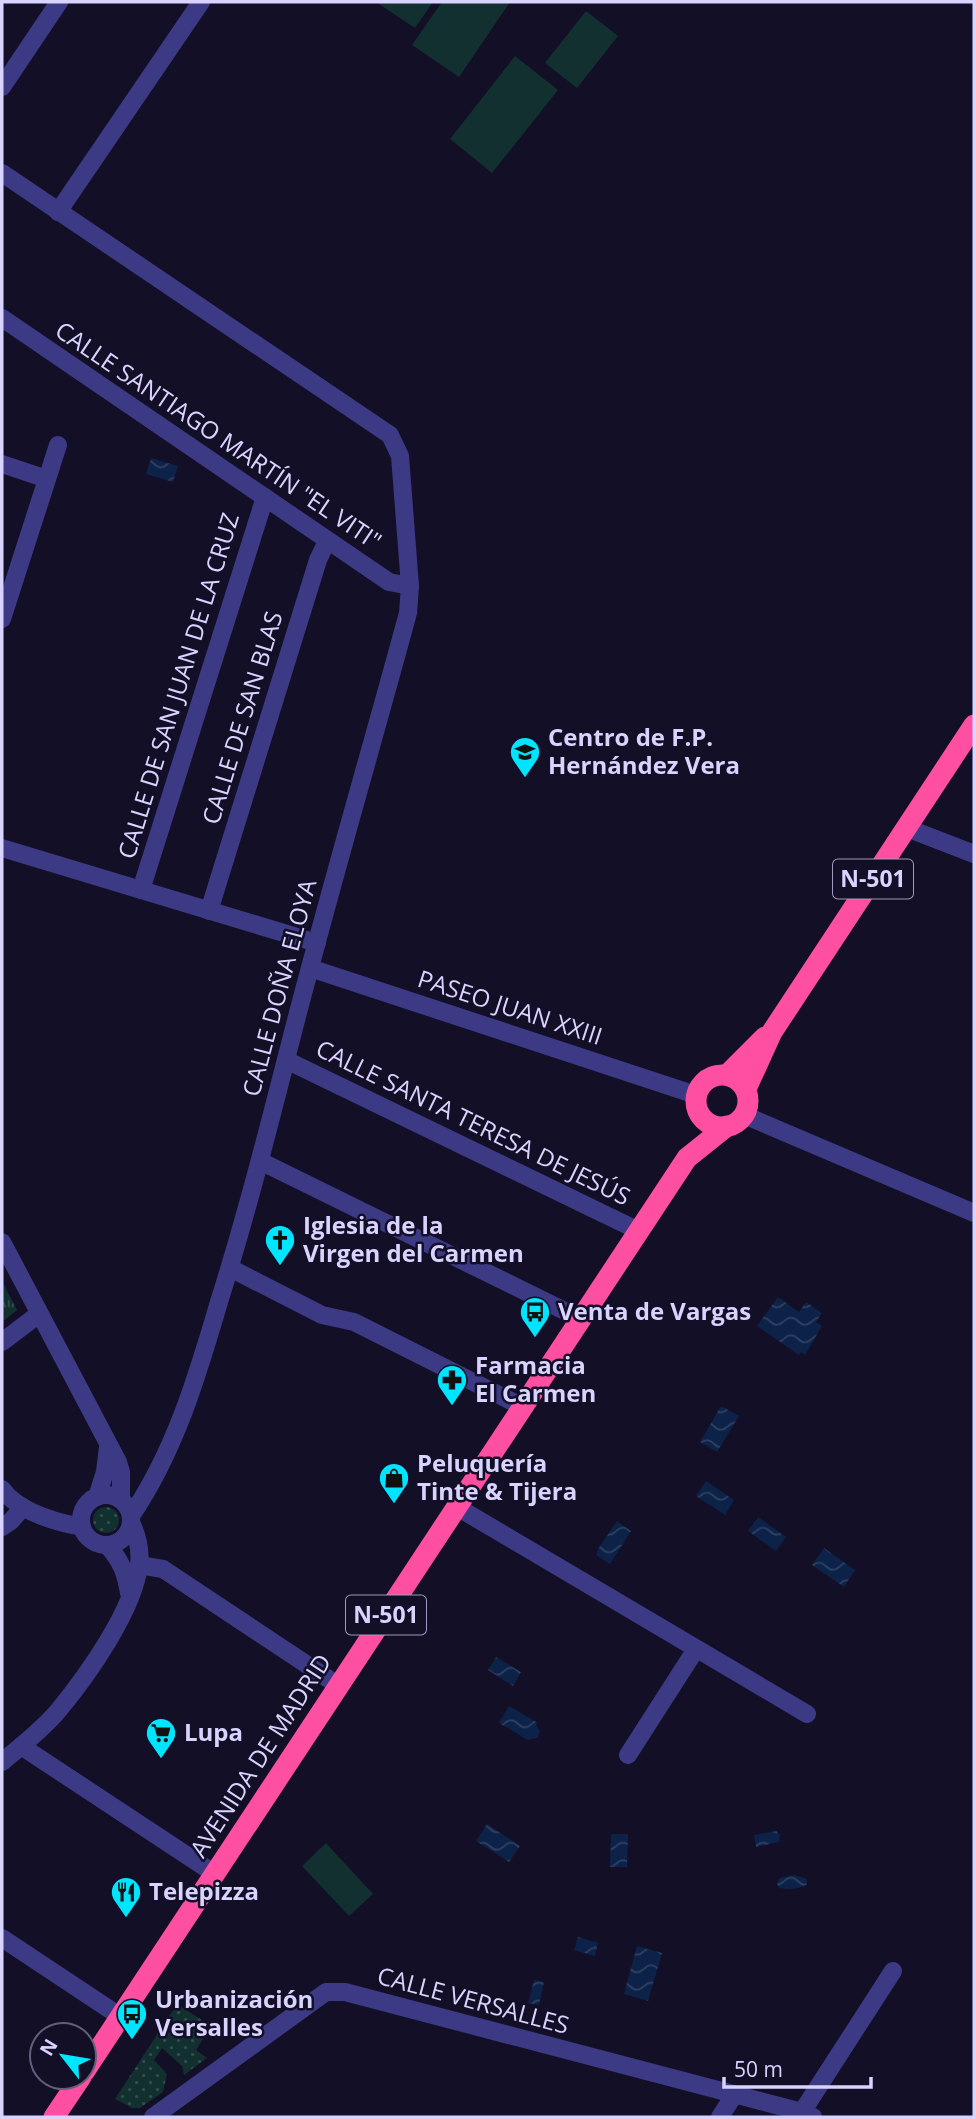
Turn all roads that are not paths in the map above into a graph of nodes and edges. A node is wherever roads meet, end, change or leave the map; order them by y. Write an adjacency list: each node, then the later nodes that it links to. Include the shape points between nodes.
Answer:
1 (59, 2): 3 (street)
2 (201, 2): 5 (street)
3 (2, 87)
4 (2, 173): 5 (street)
5 (58, 212): 12 (street, CALLE DOÑA ELOYA, via 390,435 400,456)
6 (2, 318): 10 (street, CALLE SANTIAGO MARTÍN "EL VITI")
7 (58, 445): 9 (street)
8 (2, 464): 9 (street)
9 (47, 479): 13 (street)
10 (265, 497): 11 (street, CALLE SANTIAGO MARTÍN "EL VITI"); 18 (street, CALLE DE SAN JUAN DE LA CRUZ)
11 (327, 541): 12 (street, CALLE SANTIAGO MARTÍN "EL VITI", via 389,582); 19 (street, CALLE DE SAN BLAS)
12 (410, 586): 20 (street, CALLE DOÑA ELOYA, via 408,613)
13 (2, 619)
14 (974, 725): 15 (highway, N-501)
15 (906, 828): 17 (street); 22 (highway, N-501)
16 (2, 848): 18 (street)
17 (974, 854)
18 (141, 890): 19 (street)
19 (209, 911): 20 (street)
20 (317, 943): 21 (street, CALLE DOÑA ELOYA)
21 (310, 968): 23 (street, CALLE DOÑA ELOYA); 26 (street, PASEO JUAN XXIII)
22 (772, 1032): 24 (highway, N-501); 25 (highway, N-501)
23 (286, 1060): 29 (street, CALLE DOÑA ELOYA); 31 (street, CALLE SANTA TERESA DE JESÚS)
24 (727, 1074): 25 (highway); 26 (highway, N-501, via 707,1079)
25 (746, 1089): 27 (highway, N-501, via 748,1098)
26 (697, 1103): 27 (highway, via 710,1124); 28 (highway, AVENIDA DE MADRID / N-501)
27 (735, 1121): 28 (highway, AVENIDA DE MADRID / N-501); 30 (street)
28 (690, 1153): 31 (highway, AVENIDA DE MADRID / N-501)
29 (260, 1161): 33 (street, CALLE DOÑA ELOYA); 35 (street)
30 (974, 1213)
31 (639, 1231): 35 (highway, AVENIDA DE MADRID / N-501)
32 (2, 1242): 34 (street)
33 (230, 1268): 37 (street, via 322,1315 355,1322); 44 (street, CALLE DOÑA ELOYA, via 168,1454)
34 (39, 1314): 36 (street); 38 (street)
35 (581, 1320): 37 (highway, AVENIDA DE MADRID / N-501)
36 (2, 1342)
37 (523, 1407): 43 (highway, AVENIDA DE MADRID / N-501)
38 (108, 1447): 40 (street); 41 (street, via 121,1472)
39 (2, 1489): 42 (street)
40 (97, 1497): 41 (street); 46 (street, via 84,1509)
41 (121, 1500): 44 (street)
42 (23, 1507): 45 (street); 46 (street)
43 (457, 1507): 50 (street); 51 (highway, AVENIDA DE MADRID / N-501)
44 (131, 1519): 47 (street, via 124,1539); 48 (street)
45 (2, 1527)
46 (82, 1527): 47 (street, via 91,1540)
47 (107, 1545): 49 (street, via 126,1573)
48 (139, 1565): 49 (street); 51 (street, via 163,1569)
49 (130, 1597): 53 (street, via 81,1681 57,1713)
50 (696, 1649): 52 (street); 54 (street)
51 (338, 1686): 56 (highway, AVENIDA DE MADRID / N-501)
52 (807, 1714)
53 (21, 1746): 55 (street); 56 (street)
54 (628, 1755)
55 (2, 1762)
56 (215, 1874): 59 (highway, AVENIDA DE MADRID / N-501)
57 (2, 1938): 59 (street)
58 (893, 1971): 63 (street)
59 (121, 2017): 60 (highway, AVENIDA DE MADRID / N-501)
60 (98, 2051)
61 (72, 2091): 64 (highway)
62 (734, 2095): 63 (street, CALLE VERSALLES); 65 (street, CALLE VERSALLES, via 345,1992 326,1993); 66 (street)
63 (807, 2115)
64 (54, 2117)
65 (153, 2117)
66 (720, 2117)

